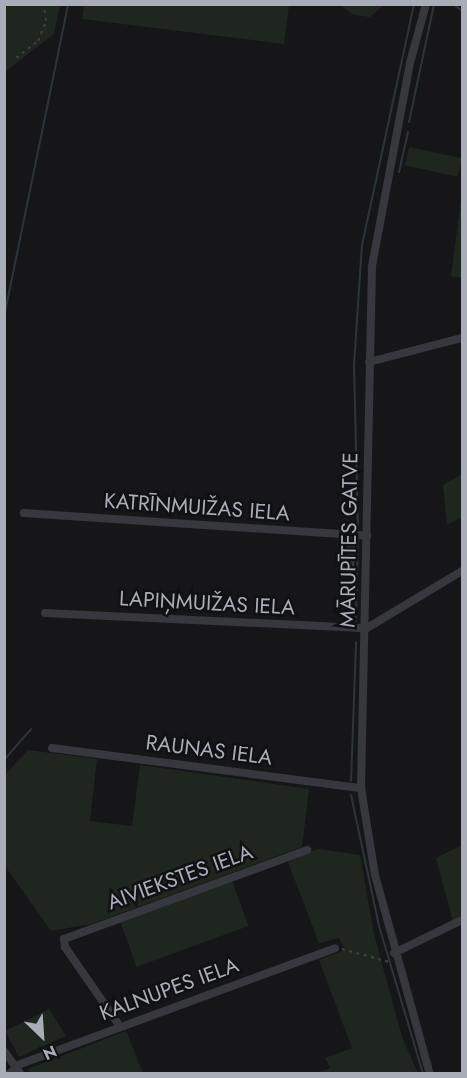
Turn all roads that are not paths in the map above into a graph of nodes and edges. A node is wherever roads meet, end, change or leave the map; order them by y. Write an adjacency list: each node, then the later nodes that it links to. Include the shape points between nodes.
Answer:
1 (426, 4): 3 (street, MĀRUPĪTES GATVE, via 410,63 372,267)
2 (462, 339): 3 (street)
3 (369, 362): 6 (street, MĀRUPĪTES GATVE)
4 (24, 513): 5 (street, KATRĪNMUIŽAS IELA)
5 (351, 535): 6 (street, KATRĪNMUIŽAS IELA); 8 (street)
6 (367, 536): 10 (street, MĀRUPĪTES GATVE)
7 (462, 571): 10 (street)
8 (350, 573)
9 (45, 613): 10 (street, LAPIŅMUIŽAS IELA)
10 (367, 628): 12 (street, MĀRUPĪTES GATVE)
11 (52, 748): 12 (street, RAUNAS IELA)
12 (361, 788): 16 (street, MĀRUPĪTES GATVE)
13 (307, 850): 17 (street, AIVIEKSTES IELA, via 64,939 65,947)
14 (460, 921): 16 (street)
15 (335, 948): 17 (street, KALNUPES IELA)
16 (392, 957): 20 (street, MĀRUPĪTES GATVE)
17 (120, 1025): 19 (street, KALNUPES IELA)
18 (4, 1050): 19 (street)
19 (16, 1070)
20 (430, 1074)

